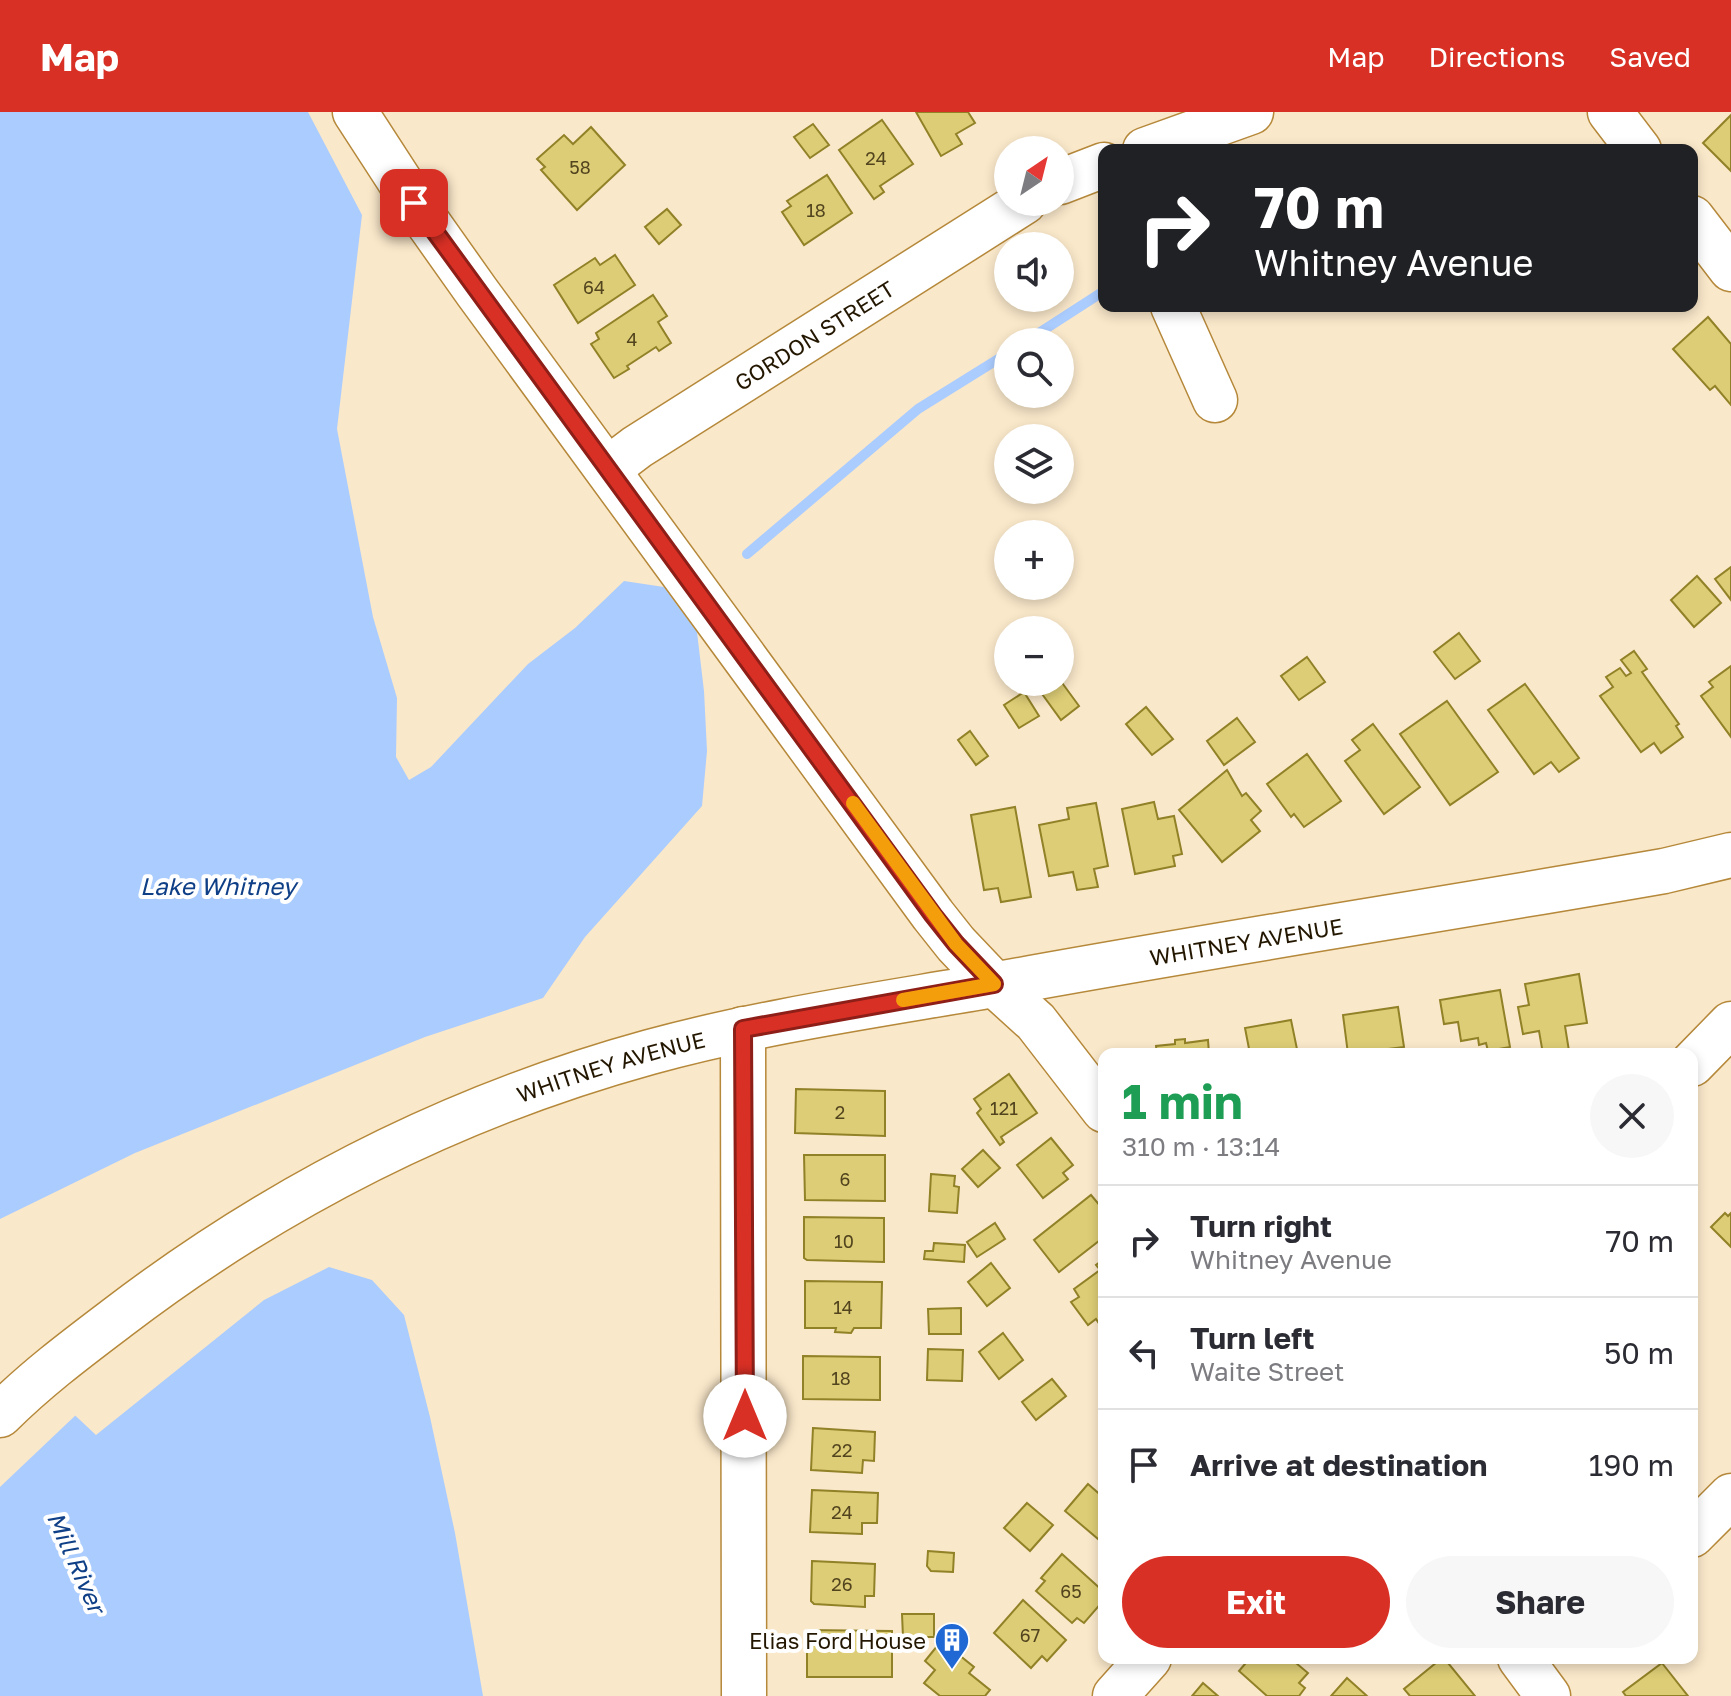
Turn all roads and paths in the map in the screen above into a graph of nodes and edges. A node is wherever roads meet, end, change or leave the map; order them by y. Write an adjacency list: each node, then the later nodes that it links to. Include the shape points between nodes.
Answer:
1 (355, 112): 13 (street, via 423,216)
2 (1251, 112): 4 (street)
3 (1610, 112): 5 (street)
4 (1162, 144)
5 (1634, 144)
6 (1098, 167): 7 (street)
7 (1074, 177)
8 (1002, 216): 13 (street, GORDON STREET)
9 (1698, 226): 10 (street)
10 (1731, 269)
11 (1176, 314): 12 (street)
12 (1215, 400)
13 (608, 469): 15 (street, via 933,915)
14 (1731, 855): 15 (street, WHITNEY AVENUE, via 1664,871)
15 (994, 984): 17 (street, WHITNEY AVENUE); 19 (street, via 1036,1022)
16 (1731, 1024): 18 (street)
17 (743, 1029): 20 (street, WHITNEY AVENUE, via 558,1080 448,1122 345,1170 167,1280 49,1369); 24 (street)
18 (1698, 1058)
19 (1098, 1102)
20 (0, 1415)
21 (1731, 1496): 22 (street)
22 (1698, 1529)
23 (1144, 1664): 25 (street)
24 (744, 1696)
25 (1115, 1696)

